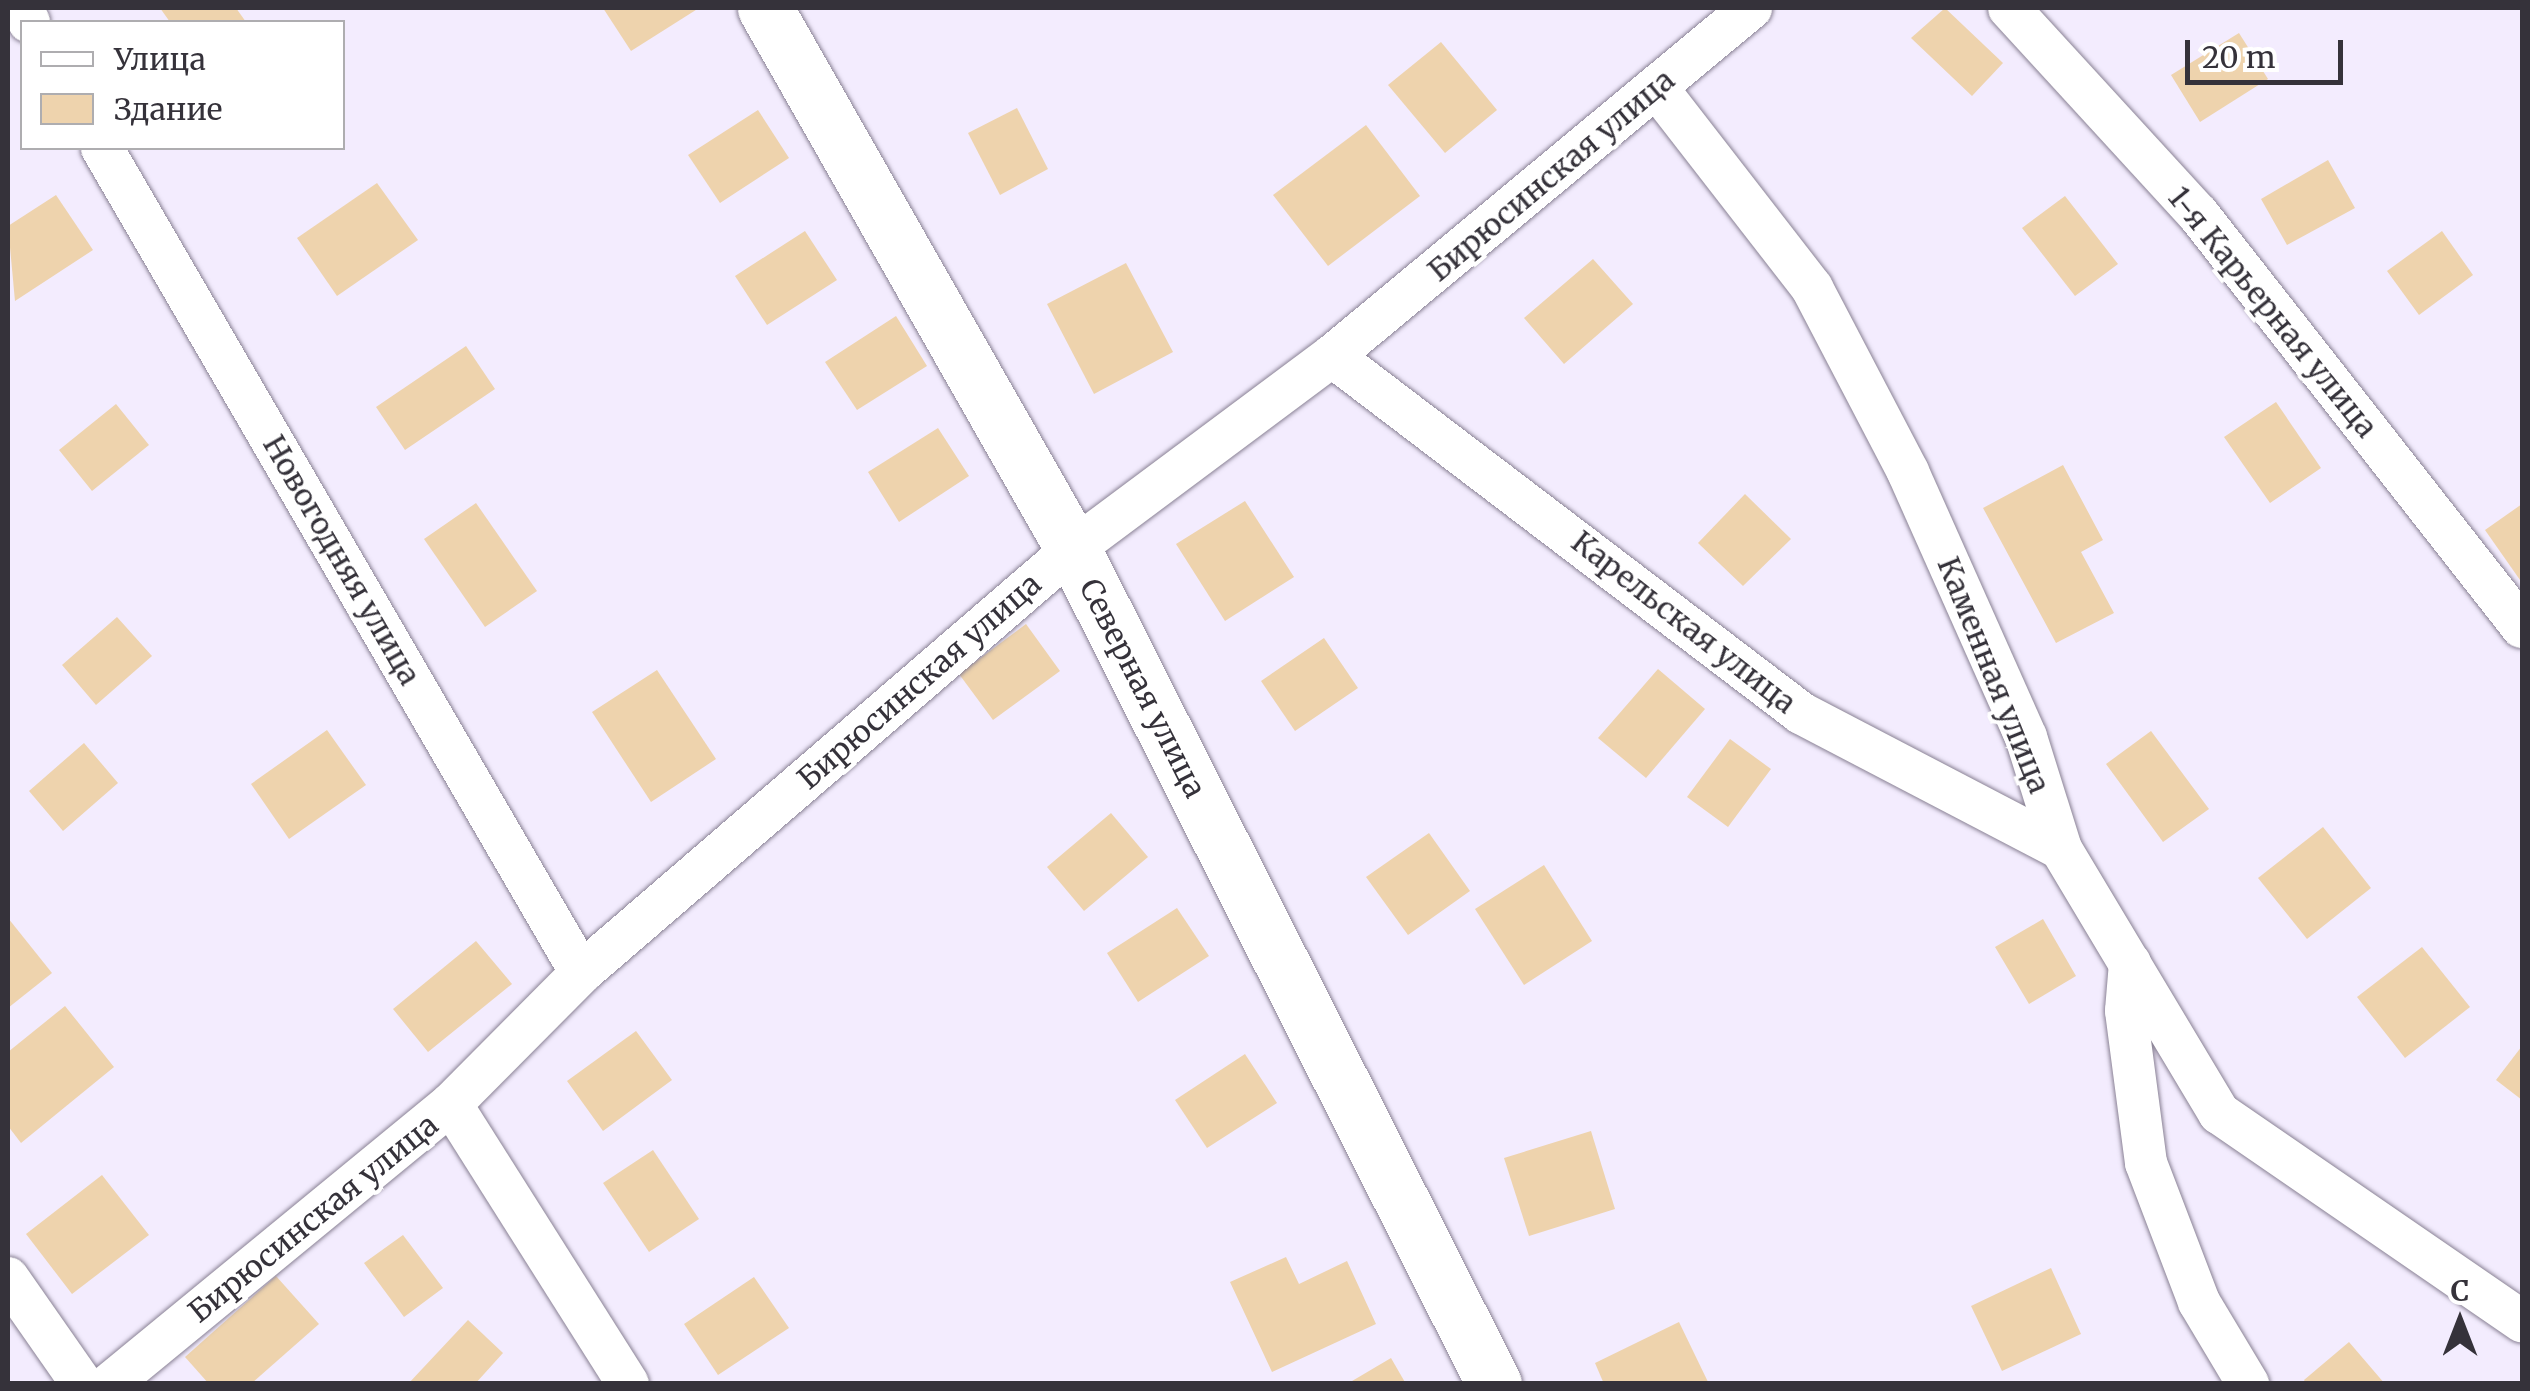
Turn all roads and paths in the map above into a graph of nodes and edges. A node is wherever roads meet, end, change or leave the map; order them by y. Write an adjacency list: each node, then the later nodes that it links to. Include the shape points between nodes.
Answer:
1 (764, 8): 7 (main road, Северная улица)
2 (1751, 8): 4 (street, Бирюсинская улица)
3 (2009, 8): 8 (street, 1-я Карьерная улица, via 2198,214)
4 (1657, 88): 6 (street, Бирюсинская улица); 9 (street, Каменная улица, via 1812,288 1908,472 2026,737)
5 (103, 150): 11 (street, Новогодняя улица)
6 (1332, 356): 7 (street, Бирюсинская улица); 9 (street, Карельская улица, via 1801,714)
7 (1073, 549): 11 (street, Бирюсинская улица); 18 (main road, Северная улица)
8 (2522, 628)
9 (2061, 849): 10 (street, Каменная улица)
10 (2130, 963): 14 (street, Каменная улица, via 2219,1113); 19 (street, via 2126,1012 2146,1163 2199,1302)
11 (582, 973): 12 (street, Бирюсинская улица)
12 (452, 1104): 16 (street, Бирюсинская улица); 17 (street)
13 (8, 1278): 15 (street)
14 (2522, 1321)
15 (82, 1384)
16 (110, 1384)
17 (628, 1384)
18 (1494, 1384)
19 (2248, 1384)

